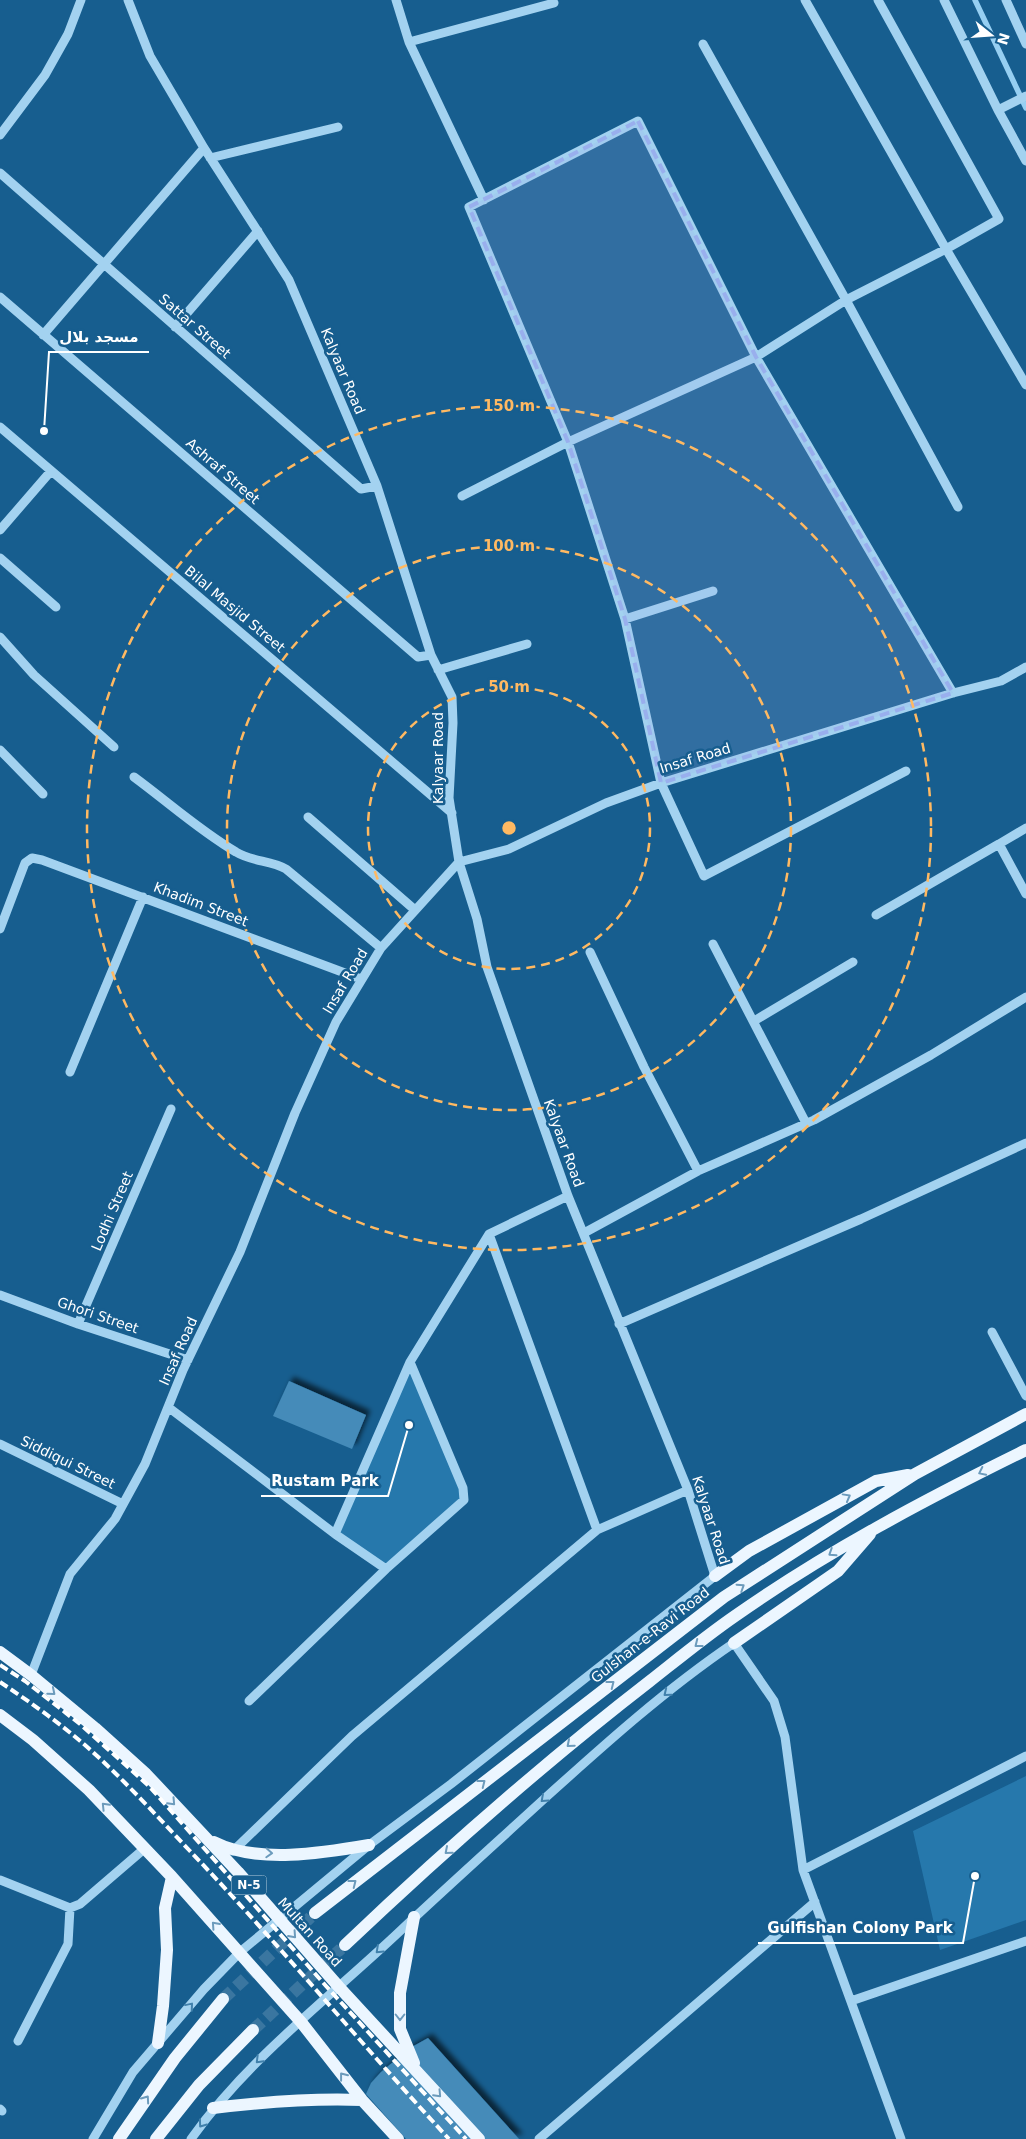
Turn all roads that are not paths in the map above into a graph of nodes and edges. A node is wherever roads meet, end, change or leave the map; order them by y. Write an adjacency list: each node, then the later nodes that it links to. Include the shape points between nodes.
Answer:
1 (81, 0): 15 (street, via 68,34 45,75)
2 (128, 0): 16 (street, Kalyaar Road, via 150,56)
3 (396, 0): 9 (street)
4 (806, 0): 22 (street)
5 (878, 0): 22 (street, via 999,219)
6 (944, 0): 13 (street)
7 (1006, 0): 11 (street)
8 (554, 3): 9 (street)
9 (409, 42): 20 (street)
10 (704, 44): 25 (street)
11 (1026, 44)
12 (1026, 96): 13 (street)
13 (998, 110): 18 (street)
14 (338, 127): 17 (street)
15 (0, 134)
16 (204, 148): 17 (street, Kalyaar Road); 23 (street)
17 (210, 158): 21 (street, Kalyaar Road)
18 (1026, 161)
19 (0, 173): 23 (street, Sattar Street)
20 (484, 200): 28 (street, via 638,122); 31 (street, via 469,207)
21 (258, 231): 26 (street); 33 (street, Kalyaar Road, via 289,280)
22 (946, 249): 25 (street); 29 (street)
23 (104, 264): 26 (street, Sattar Street); 27 (street)
24 (0, 297): 27 (street, Ashraf Street)
25 (846, 300): 28 (street); 35 (street)
26 (175, 327): 33 (street, Sattar Street, via 361,488)
27 (44, 335): 43 (street, Ashraf Street, via 418,657)
28 (756, 357): 31 (street); 46 (street)
29 (1026, 385)
30 (0, 427): 32 (street, Bilal Masjid Street)
31 (568, 442): 34 (street); 40 (street)
32 (51, 471): 36 (street); 53 (street, Bilal Masjid Street)
33 (377, 486): 43 (street, Kalyaar Road)
34 (462, 496)
35 (958, 507)
36 (0, 530)
37 (0, 558): 39 (street)
38 (713, 591): 40 (street)
39 (56, 607)
40 (625, 619): 51 (street)
41 (0, 636): 47 (street, via 34,675)
42 (526, 644): 45 (street)
43 (431, 655): 45 (street, Kalyaar Road)
44 (1026, 667): 46 (street, Insaf Road, via 1001,681)
45 (438, 670): 53 (street, Kalyaar Road, via 452,697 449,798)
46 (953, 693): 51 (street, Insaf Road)
47 (114, 747)
48 (0, 750): 52 (street)
49 (906, 772): 51 (street, via 704,876)
50 (134, 777): 64 (street, via 238,854 260,862 276,863)
51 (661, 783): 57 (street, Insaf Road, via 606,803 509,849)
52 (43, 794)
53 (452, 813): 57 (street, Kalyaar Road)
54 (308, 817): 60 (street)
55 (1026, 828): 56 (street)
56 (999, 844): 58 (street); 61 (street)
57 (459, 862): 60 (street, Insaf Road); 75 (street, Kalyaar Road, via 477,918 486,967)
58 (1026, 894)
59 (143, 897): 62 (street, Khadim Street, via 32,858 25,862); 67 (street, Khadim Street); 70 (street)
60 (415, 910): 64 (street, Insaf Road)
61 (876, 915)
62 (0, 928)
63 (713, 944): 69 (street)
64 (381, 948): 67 (street, Insaf Road)
65 (590, 952): 74 (street)
66 (853, 962): 69 (street)
67 (361, 979): 82 (street, Insaf Road, via 336,1022 295,1113 240,1252)
68 (1026, 997): 72 (street, via 931,1055)
69 (754, 1021): 72 (street)
70 (70, 1072)
71 (171, 1109): 79 (street, Lodhi Street)
72 (806, 1123): 74 (street)
73 (1026, 1143): 80 (street)
74 (698, 1171): 76 (street)
75 (568, 1196): 76 (street, Kalyaar Road); 77 (street)
76 (584, 1233): 80 (street, Kalyaar Road)
77 (490, 1234): 83 (street); 93 (street)
78 (0, 1295): 79 (street, Ghori Street)
79 (78, 1324): 82 (street, Ghori Street)
80 (619, 1324): 90 (street, Kalyaar Road)
81 (992, 1332): 84 (street)
82 (188, 1360): 85 (street, Insaf Road)
83 (410, 1362): 94 (street); 95 (street, via 464,1488 464,1500)
84 (1026, 1396)
85 (168, 1407): 91 (street, Insaf Road, via 145,1464); 94 (street)
86 (1026, 1414): 89 (main road, Gulshan-e-Ravi Road)
87 (0, 1444): 91 (street, Siddiqui Street)
88 (1026, 1450): 92 (main road, one-way to 92)
89 (915, 1474): 96 (main road, one-way to 89, via 750,1551 876,1481); 112 (main road, Gulshan-e-Ravi Road, one-way to 89, via 724,1597)
90 (688, 1490): 93 (street); 96 (street, Kalyaar Road)
91 (123, 1504): 99 (street, Insaf Road, via 115,1519 70,1574)
92 (875, 1529): 97 (main road, via 838,1572); 116 (main road, one-way to 116, via 735,1616 577,1738)
93 (597, 1530): 106 (street, via 352,1736)
94 (336, 1534): 95 (street)
95 (386, 1569): 100 (street)
96 (714, 1576): 104 (street, via 451,1784)
97 (734, 1643): 107 (street, via 774,1701 785,1737); 113 (street, one-way to 113, via 604,1744)
98 (0, 1652): 99 (main road, Multan Road / N-5)
99 (31, 1675): 103 (main road, Multan Road / N-5, one-way to 103, via 146,1774)
100 (249, 1701)
101 (0, 1715): 105 (main road, one-way to 101, via 64,1766)
102 (1026, 1756): 107 (street)
103 (206, 1837): 106 (main road); 114 (main road, Multan Road / N-5)
104 (369, 1844): 106 (main road, one-way to 104, via 321,1853); 114 (street)
105 (144, 1849): 108 (main road); 111 (street, via 80,1904)
106 (233, 1851)
107 (803, 1870): 110 (street)
108 (172, 1877): 117 (main road, one-way to 108); 124 (main road, via 165,1908 167,1950)
109 (0, 1880): 111 (street)
110 (815, 1902): 120 (street); 134 (street)
111 (70, 1908): 123 (street, via 68,1944)
112 (315, 1913)
113 (414, 1917): 118 (street, one-way to 118); 125 (main road, one-way to 125, via 400,1993 400,2029)
114 (278, 1919): 117 (street); 118 (main road, Multan Road / N-5, one-way to 118)
115 (1026, 1941): 120 (street)
116 (345, 1944)
117 (240, 1952): 121 (main road); 124 (street, one-way to 117)
118 (339, 1987): 121 (street); 125 (main road, Multan Road / N-5)
119 (223, 1999): 129 (main road, one-way to 119, via 175,2058)
120 (851, 2001): 135 (street)
121 (301, 2022): 126 (main road, one-way to 121); 127 (street, one-way to 127, via 262,2056)
122 (253, 2030): 130 (main road, via 199,2085)
123 (18, 2041)
124 (158, 2043): 128 (street, via 133,2072)
125 (417, 2071): 133 (main road, Multan Road / N-5, one-way to 133)
126 (362, 2100): 127 (main road, via 272,2101); 132 (main road)
127 (213, 2108): 131 (street, one-way to 131)
128 (93, 2139)
129 (119, 2139)
130 (156, 2139)
131 (190, 2139)
132 (398, 2139)
133 (480, 2139)
134 (539, 2139)
135 (901, 2139)

